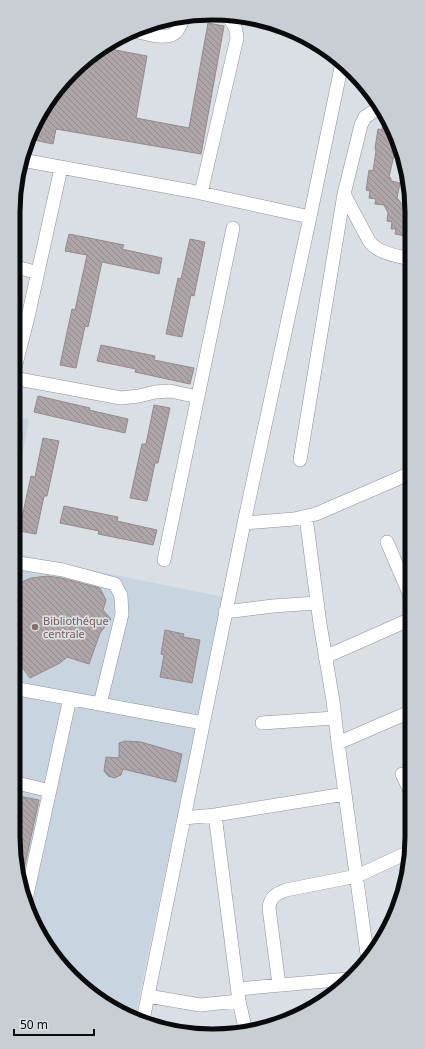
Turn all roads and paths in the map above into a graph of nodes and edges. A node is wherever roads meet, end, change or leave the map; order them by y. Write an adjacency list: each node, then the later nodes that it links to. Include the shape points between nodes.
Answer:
1 (233, 21): 8 (street, via 237,38)
2 (180, 23): 3 (street, via 177,32 170,36)
3 (144, 33)
4 (341, 69): 10 (street)
5 (376, 110): 9 (street, via 365,117 361,125)
6 (27, 161): 7 (street)
7 (60, 168): 8 (street); 14 (street)
8 (200, 193): 10 (street)
9 (344, 194): 12 (street, via 374,247); 18 (street)
10 (310, 217): 21 (street)
11 (233, 228): 17 (street)
12 (405, 258)
13 (20, 268): 14 (street)
14 (38, 273): 15 (street)
15 (20, 349)
16 (20, 378): 17 (street, via 121,398 170,391)
17 (198, 398): 23 (street)
18 (300, 460)
19 (405, 476): 20 (street)
20 (306, 517): 21 (street); 26 (street)
21 (244, 523): 27 (street)
22 (386, 542): 25 (street)
23 (164, 560)
24 (20, 563): 32 (street, via 63,570 115,584 120,596 122,614)
25 (405, 585)
26 (317, 603): 27 (street); 29 (street)
27 (225, 612): 35 (street)
28 (405, 622): 29 (street)
29 (326, 656): 34 (street)
30 (20, 689): 31 (street)
31 (70, 698): 32 (street); 41 (street)
32 (100, 704): 35 (street)
33 (405, 714): 37 (street)
34 (334, 718): 36 (street); 37 (street)
35 (204, 723): 44 (street)
36 (262, 723)
37 (338, 743): 42 (street)
38 (402, 774): 39 (street)
39 (405, 780)
40 (20, 784): 41 (street)
41 (50, 791): 47 (street)
42 (345, 794): 43 (street); 46 (street)
43 (215, 815): 44 (street); 51 (street)
44 (184, 818): 52 (street)
45 (404, 855): 46 (street)
46 (357, 876): 48 (street); 50 (street, via 286,890 273,896 269,908)
47 (28, 890)
48 (367, 951)
49 (341, 980): 50 (street)
50 (279, 985): 51 (street)
51 (239, 995): 52 (street, via 200,1006); 54 (street)
52 (148, 996): 53 (street)
53 (144, 1016)
54 (245, 1026)

